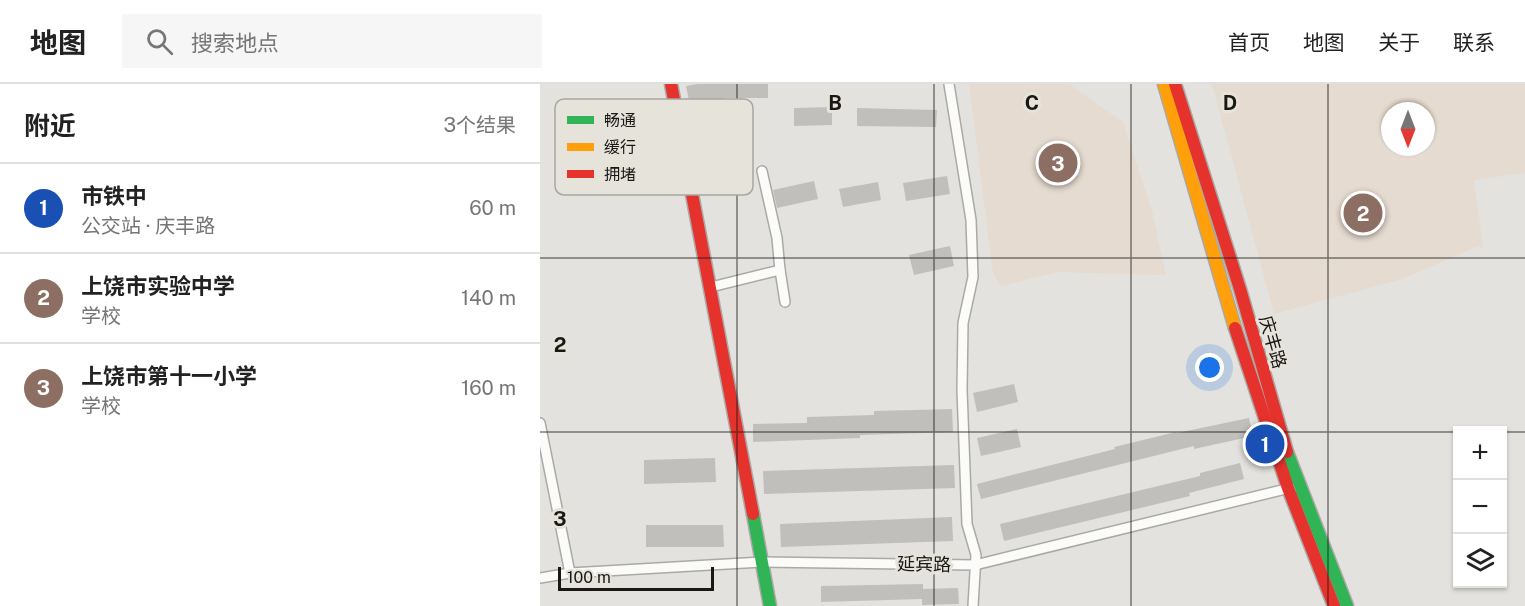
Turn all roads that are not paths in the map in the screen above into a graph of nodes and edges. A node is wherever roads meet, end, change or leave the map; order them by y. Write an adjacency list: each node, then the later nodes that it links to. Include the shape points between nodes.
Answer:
1 (671, 84): 5 (main road)
2 (949, 84): 14 (street, via 971,220 973,277 963,323 962,390 968,524)
3 (1164, 84): 12 (main road, via 1211,250)
4 (1175, 84): 12 (main road, 庆丰路, via 1240,289)
5 (675, 99)
6 (762, 171): 8 (street)
7 (694, 195): 9 (main road)
8 (780, 270): 9 (street); 10 (street)
9 (711, 286): 13 (main road)
10 (785, 302)
11 (540, 423): 15 (street)
12 (1294, 487): 14 (street, 延宾路); 19 (main road); 20 (main road, 庆丰路)
13 (762, 562): 14 (street, 延宾路); 15 (street, 延宾路); 17 (main road)
14 (975, 565): 18 (street)
15 (570, 573): 16 (street, 延宾路)
16 (540, 578)
17 (770, 606)
18 (973, 606)
19 (1334, 606)
20 (1347, 606)

